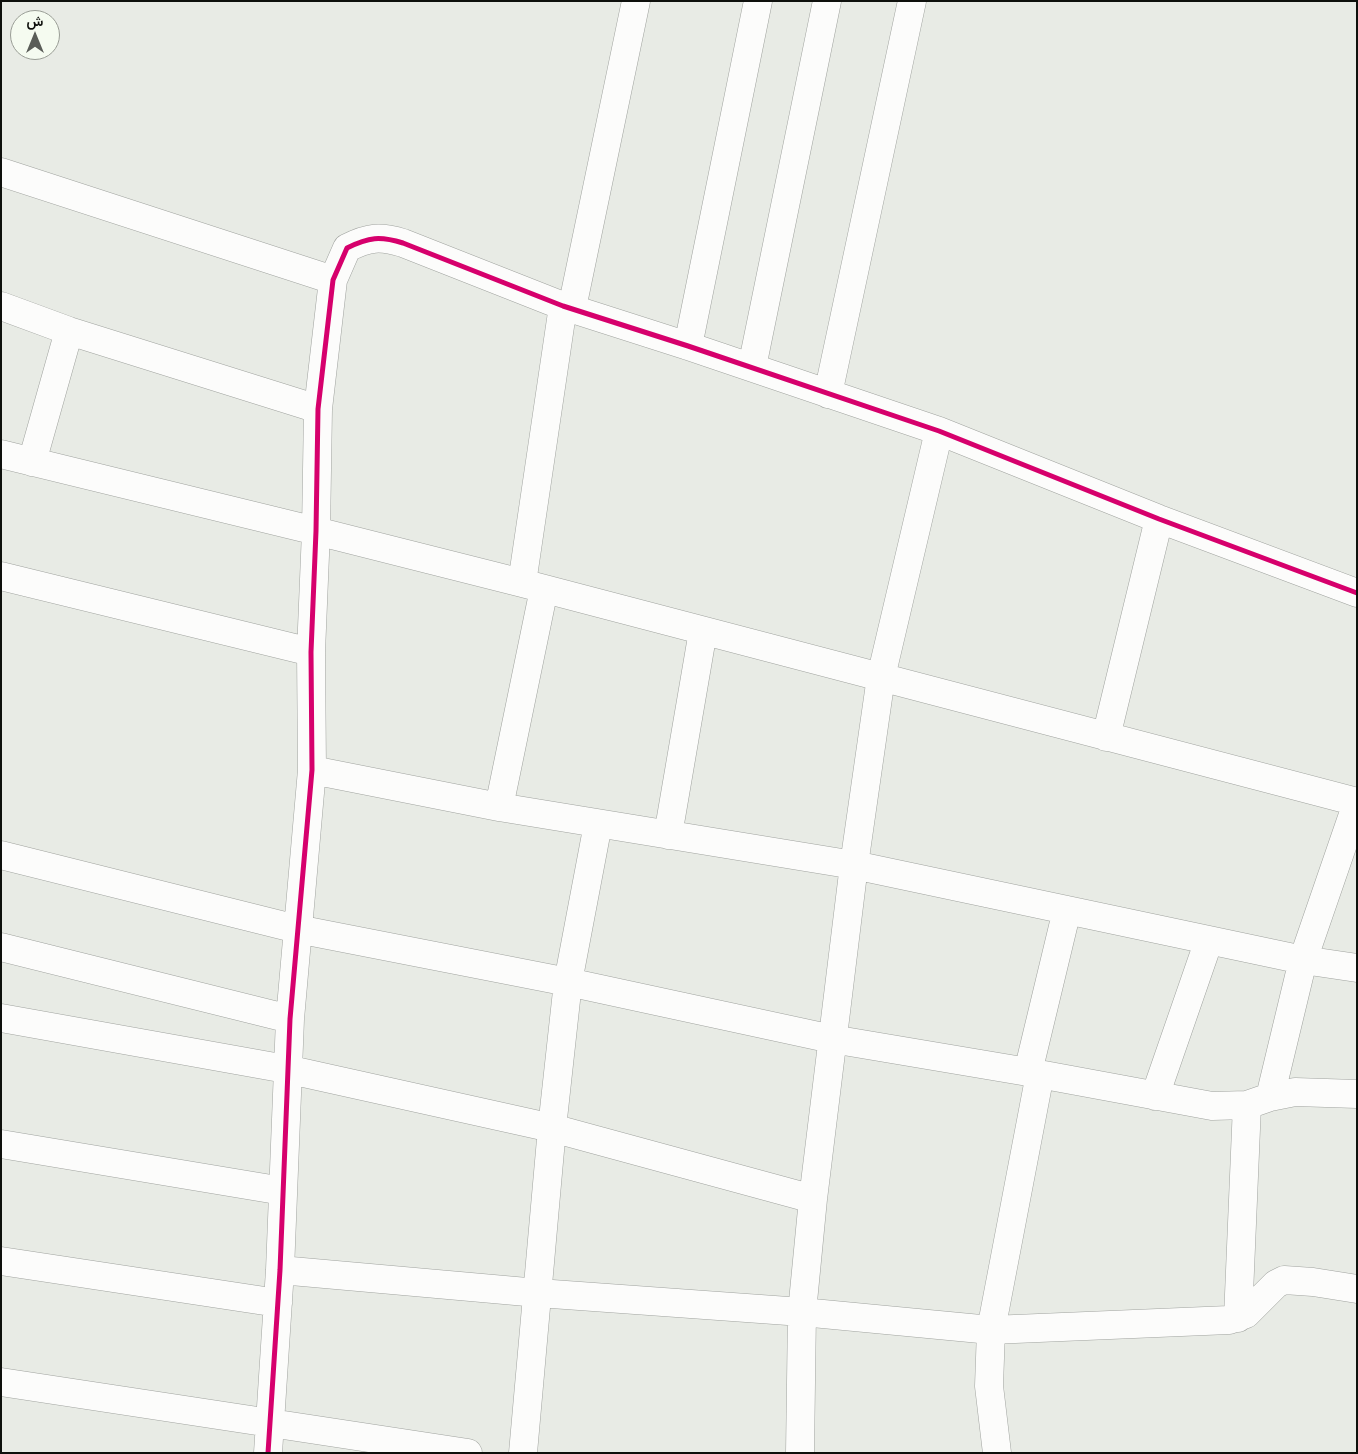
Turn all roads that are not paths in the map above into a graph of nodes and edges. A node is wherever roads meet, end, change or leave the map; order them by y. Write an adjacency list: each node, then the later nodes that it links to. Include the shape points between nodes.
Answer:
1 (636, 1): 8 (street)
2 (758, 1): 10 (street)
3 (827, 1): 11 (street)
4 (912, 1): 12 (street)
5 (1, 172): 6 (street)
6 (333, 280): 8 (street, via 347,248 366,240 388,238); 13 (street)
7 (1, 306): 9 (street)
8 (567, 307): 10 (street); 20 (street)
9 (69, 330): 13 (street); 16 (street)
10 (688, 346): 11 (street)
11 (752, 367): 12 (street)
12 (828, 394): 14 (street)
13 (318, 409): 18 (street)
14 (939, 431): 17 (street); 24 (street)
15 (1, 454): 16 (street)
16 (32, 462): 18 (street)
17 (1159, 519): 21 (street); 25 (street)
18 (316, 530): 20 (street); 23 (street)
19 (1, 576): 23 (street)
20 (533, 586): 22 (street); 28 (street)
21 (1357, 594)
22 (703, 631): 24 (street); 30 (street)
23 (311, 652): 26 (street)
24 (881, 677): 25 (street); 32 (street)
25 (1106, 737): 27 (street)
26 (312, 770): 28 (street); 34 (street)
27 (1357, 802): 37 (street)
28 (499, 808): 29 (street)
29 (598, 824): 30 (street); 39 (street)
30 (668, 835): 32 (street)
31 (1, 855): 34 (street)
32 (854, 865): 33 (street); 42 (street)
33 (1067, 910): 35 (street); 44 (street)
34 (297, 930): 39 (street); 41 (street)
35 (1209, 940): 37 (street); 46 (street)
36 (1, 947): 41 (street)
37 (1303, 960): 38 (street); 47 (street)
38 (1357, 968)
39 (568, 982): 42 (street); 48 (street)
40 (1, 1018): 43 (street)
41 (290, 1019): 43 (street)
42 (832, 1039): 44 (street); 51 (street)
43 (286, 1069): 48 (street); 50 (street)
44 (1034, 1073): 46 (street); 59 (street)
45 (1357, 1094): 47 (street, via 1295,1092)
46 (1155, 1096): 47 (street, via 1212,1106)
47 (1258, 1101): 58 (street)
48 (552, 1128): 51 (street); 55 (street)
49 (1, 1144): 50 (street)
50 (283, 1191): 53 (street)
51 (813, 1199): 57 (street)
52 (1, 1261): 56 (street)
53 (280, 1270): 55 (street); 56 (street)
54 (1357, 1289): 58 (street, via 1284,1280)
55 (538, 1293): 57 (street); 64 (street)
56 (278, 1302): 61 (street)
57 (802, 1312): 59 (street); 65 (street)
58 (1238, 1318): 59 (street)
59 (991, 1330): 66 (street, via 989,1386)
60 (1, 1382): 61 (street)
61 (270, 1424): 62 (street); 63 (street)
62 (268, 1453)
63 (468, 1453)
64 (524, 1453)
65 (800, 1453)
66 (997, 1453)

